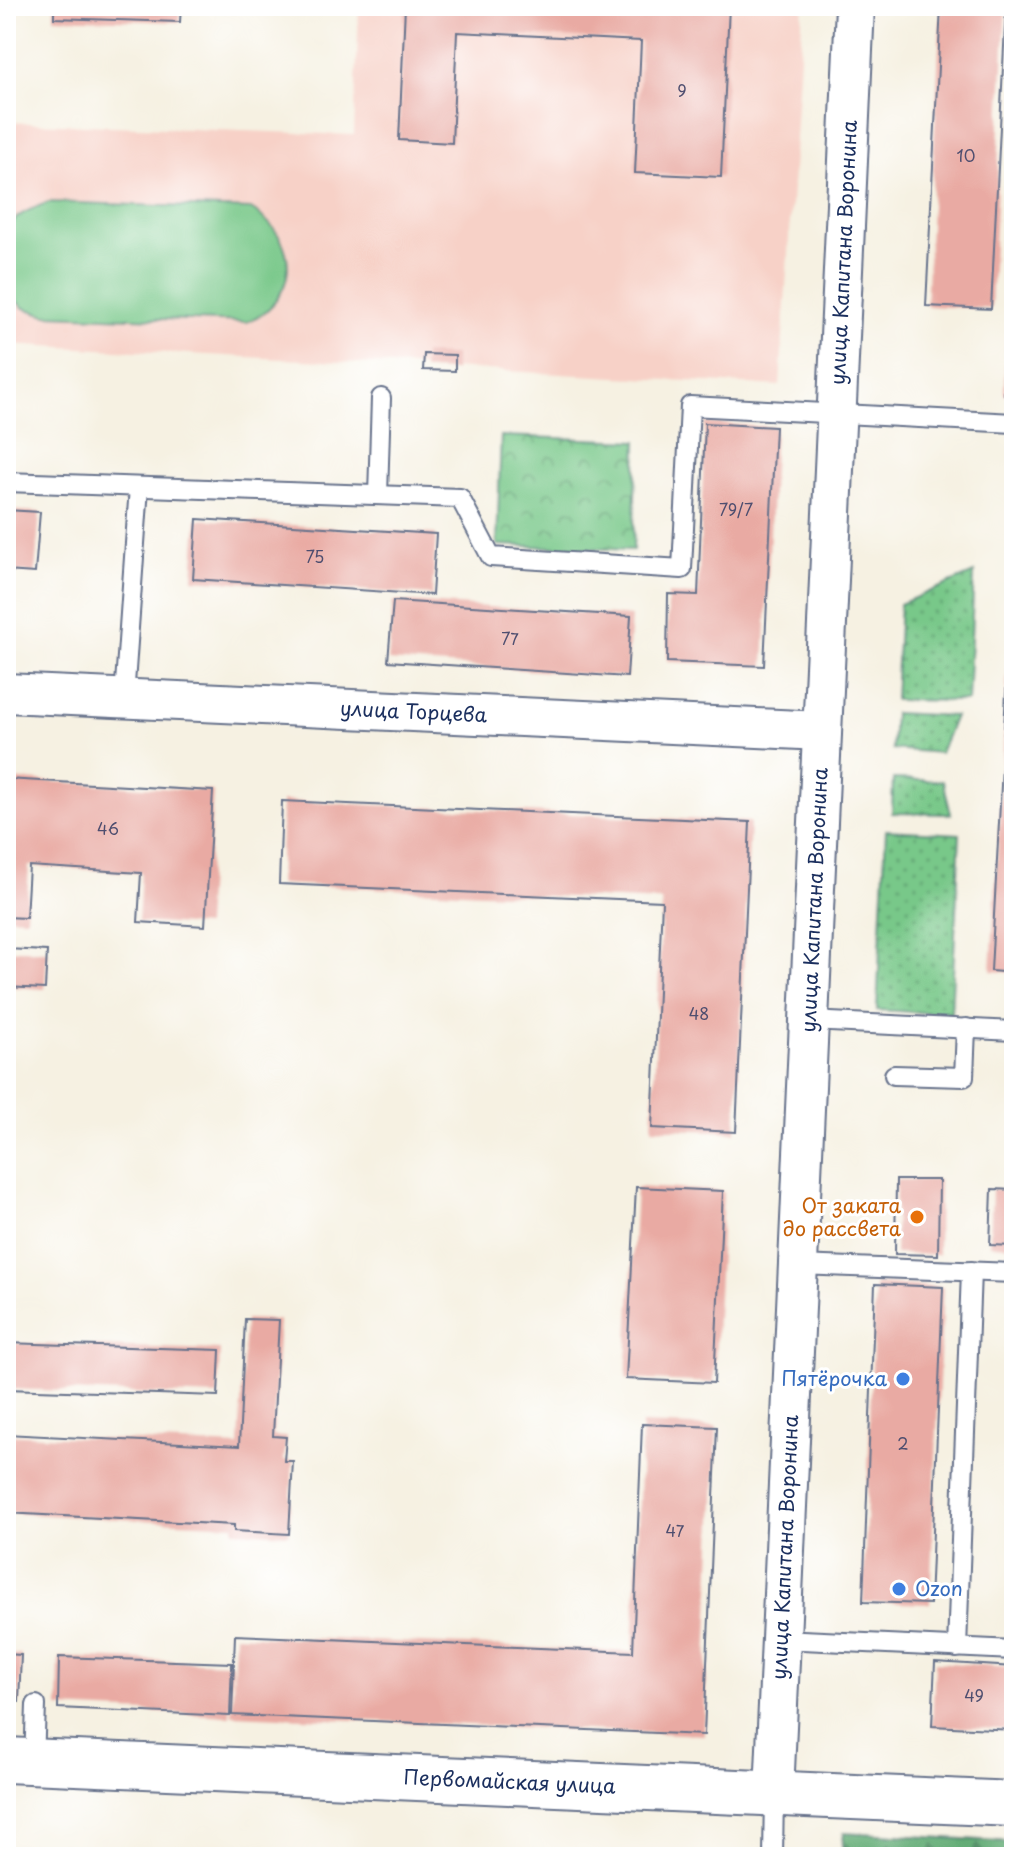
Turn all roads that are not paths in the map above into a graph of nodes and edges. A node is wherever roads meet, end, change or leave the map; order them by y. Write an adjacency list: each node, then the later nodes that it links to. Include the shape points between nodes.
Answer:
1 (855, 6): 3 (street, улица Капитана Воронина)
2 (381, 398): 7 (lane)
3 (837, 413): 4 (lane); 7 (lane, via 690,406 682,569 491,557 460,498); 10 (street, улица Капитана Воронина)
4 (1014, 423)
5 (6, 482): 6 (lane)
6 (139, 487): 7 (lane); 9 (lane)
7 (378, 495)
8 (6, 693): 9 (street, улица Торцева)
9 (124, 698): 10 (street, улица Торцева)
10 (822, 731): 11 (street, улица Капитана Воронина)
11 (810, 1021): 12 (lane); 15 (street, улица Капитана Воронина)
12 (966, 1028): 13 (lane); 14 (lane, via 964,1077)
13 (1014, 1031)
14 (894, 1075)
15 (798, 1265): 16 (lane); 18 (street, улица Капитана Воронина)
16 (971, 1271): 17 (lane); 19 (lane)
17 (1014, 1273)
18 (781, 1639): 19 (lane); 23 (street, улица Капитана Воронина)
19 (957, 1648): 20 (lane)
20 (1014, 1650)
21 (36, 1705): 22 (lane)
22 (20, 1761): 23 (street, Первомайская улица)
23 (774, 1793): 24 (street, Первомайская улица); 25 (lane)
24 (1014, 1804)
25 (773, 1857)

